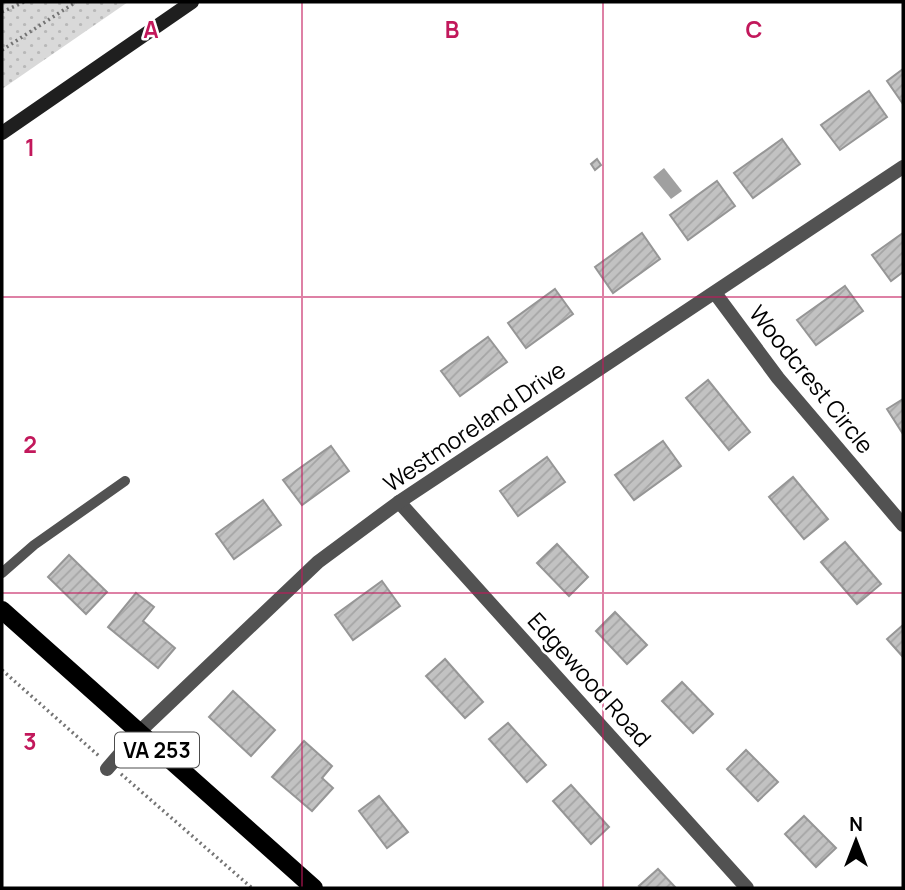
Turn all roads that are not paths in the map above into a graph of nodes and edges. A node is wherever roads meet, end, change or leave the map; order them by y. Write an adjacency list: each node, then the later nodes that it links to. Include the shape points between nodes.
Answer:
1 (192, 2): 2 (main road)
2 (2, 133)
3 (903, 167): 4 (street, Westmoreland Drive)
4 (715, 293): 6 (street, Westmoreland Drive); 7 (street, Woodcrest Circle, via 778,378)
5 (125, 481): 8 (lane)
6 (399, 502): 10 (street, Westmoreland Drive, via 318,562); 13 (street, Edgewood Road)
7 (903, 525)
8 (2, 573)
9 (2, 610): 10 (main road, VA 253)
10 (138, 733): 11 (street, Westmoreland Drive); 12 (main road, VA 253)
11 (107, 769)
12 (314, 888)
13 (747, 888)

